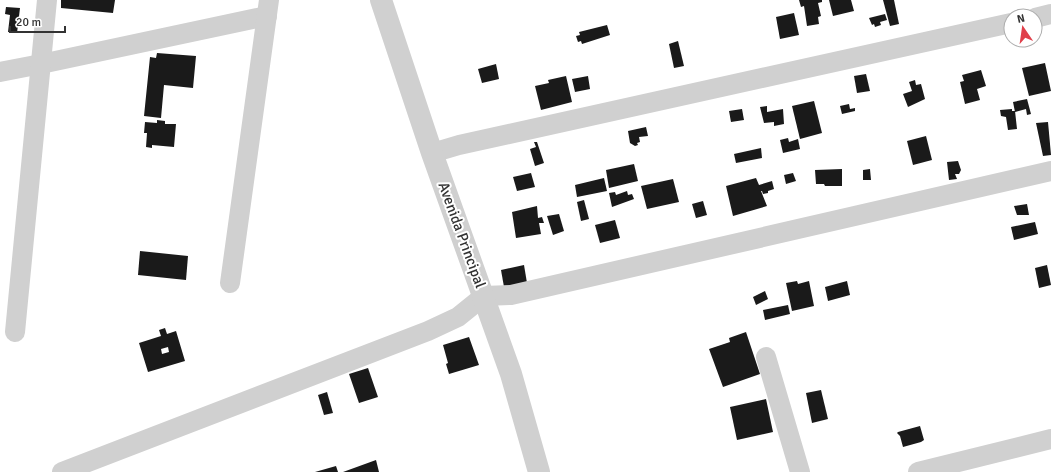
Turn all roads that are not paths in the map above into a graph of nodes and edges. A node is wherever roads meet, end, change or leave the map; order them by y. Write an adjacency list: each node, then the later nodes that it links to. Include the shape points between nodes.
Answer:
1 (47, 0): 5 (street)
2 (380, 0): 7 (street, Avenida Principal)
3 (268, 8): 5 (street); 9 (street)
4 (1003, 25): 7 (street)
5 (41, 64): 6 (street); 11 (street)
6 (0, 72)
7 (432, 153): 10 (street, Avenida Principal)
8 (1051, 171): 10 (street, via 511,295)
9 (230, 283)
10 (484, 296): 14 (street, via 458,317 428,331); 15 (street, Avenida Principal, via 512,374)
11 (15, 332)
12 (766, 356): 16 (street)
13 (1051, 439): 17 (street)
14 (62, 472)
15 (539, 472)
16 (800, 472)
17 (918, 472)

